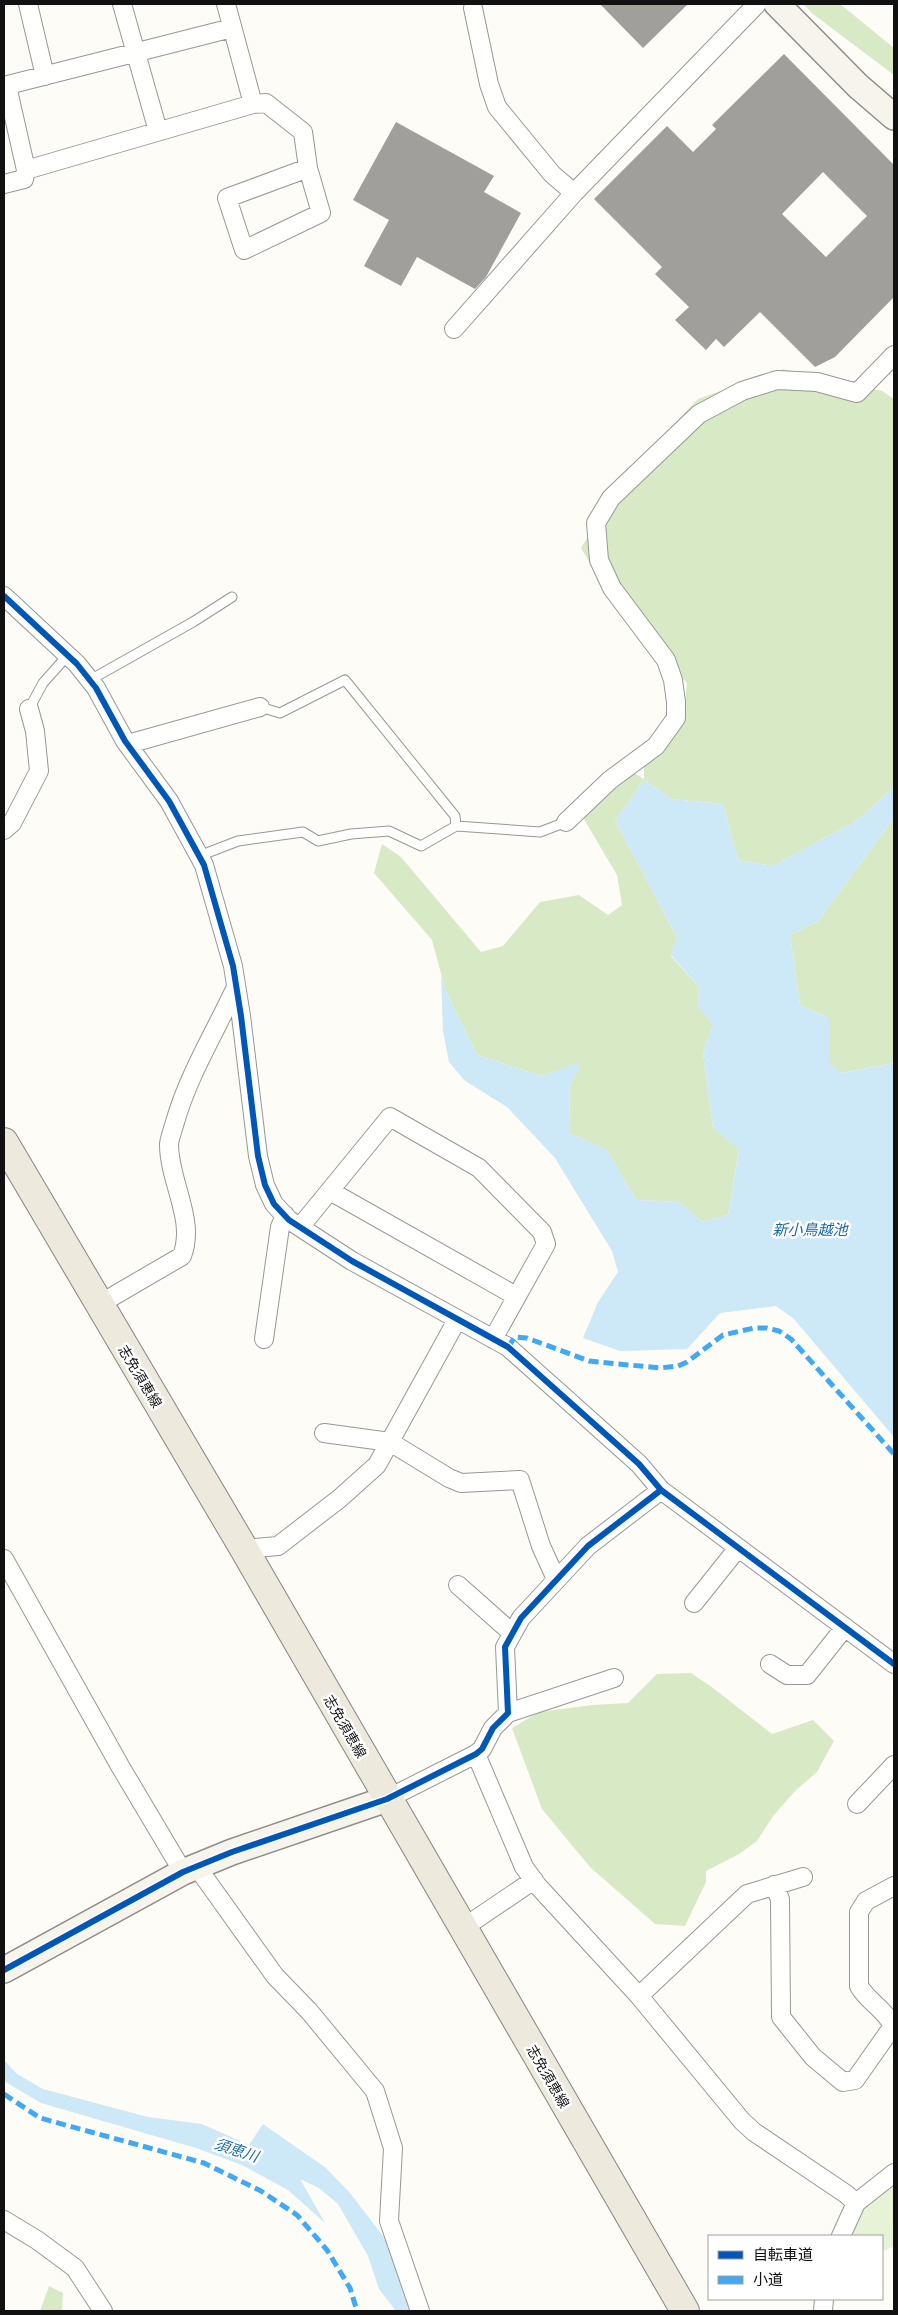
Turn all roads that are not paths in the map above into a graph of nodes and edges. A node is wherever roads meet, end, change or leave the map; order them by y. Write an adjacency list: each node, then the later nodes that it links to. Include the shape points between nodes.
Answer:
1 (28, 4): 9 (street)
2 (122, 4): 8 (street)
3 (226, 4): 7 (street)
4 (757, 4): 17 (street)
5 (777, 4): 12 (street, via 858,86)
6 (473, 8): 17 (street, via 497,107 552,174)
7 (232, 28): 8 (street); 11 (street)
8 (136, 53): 9 (street); 13 (street)
9 (45, 76): 10 (street)
10 (5, 86): 15 (street)
11 (253, 104): 13 (street); 14 (street, via 266,103 303,132)
12 (894, 117)
13 (158, 131): 15 (street)
14 (308, 168): 14 (street, via 321,213 244,250 227,198)
15 (26, 170): 16 (street, via 24,179)
16 (4, 184)
17 (574, 193): 18 (street)
18 (454, 329)
19 (894, 355): 27 (street, via 857,393 817,382 777,380 742,391 699,414 611,498 596,523 599,560 612,588 666,660 673,680 676,718 656,746 610,780)
20 (4, 596): 22 (street)
21 (232, 597): 23 (lane)
22 (68, 655): 23 (street); 25 (lane, via 43,683)
23 (90, 680): 26 (street)
24 (260, 707): 26 (street); 28 (lane, via 280,713 345,680 455,816)
25 (29, 709): 29 (street, via 39,771 12,823)
26 (128, 744): 30 (street, via 169,801)
27 (566, 822): 28 (lane, via 540,832)
28 (456, 826): 30 (lane, via 421,846 389,831 318,841 303,832 238,841)
29 (4, 830)
30 (199, 856): 31 (street, via 233,966)
31 (236, 987): 34 (street, via 258,1156 274,1204); 37 (street, via 180,1105 169,1143 185,1227 186,1244 182,1256)
32 (4, 1142): 37 (main road, 志免須恵線)
33 (330, 1191): 35 (street); 36 (street); 36 (street, via 390,1117 434,1140 479,1168 542,1232 546,1244)
34 (285, 1215): 35 (street); 39 (street, via 280,1228)
35 (300, 1228): 38 (street)
36 (516, 1296): 40 (street)
37 (98, 1305): 45 (main road, 志免須恵線)
38 (457, 1320): 40 (street); 42 (street)
39 (264, 1339)
40 (493, 1339): 43 (street, via 508,1347 549,1382 639,1464)
41 (324, 1433): 42 (street)
42 (390, 1442): 45 (street, via 377,1465 340,1499 278,1546); 47 (street, via 462,1483 520,1480 541,1546)
43 (662, 1490): 44 (street); 47 (street, via 588,1546)
44 (738, 1548): 49 (street); 50 (street)
45 (244, 1549): 58 (main road, 志免須恵線)
46 (4, 1559): 60 (street, via 120,1766)
47 (556, 1579): 51 (street)
48 (458, 1585): 51 (street)
49 (694, 1603)
50 (845, 1626): 52 (street, via 806,1675 787,1675); 53 (street)
51 (512, 1633): 55 (street, via 505,1648)
52 (770, 1664)
53 (894, 1664)
54 (614, 1678): 55 (street)
55 (508, 1713): 56 (street, via 493,1728)
56 (476, 1754): 58 (street); 62 (street, via 524,1867)
57 (894, 1765): 59 (street)
58 (388, 1798): 60 (street, via 232,1852); 65 (main road, 志免須恵線)
59 (857, 1804)
60 (190, 1870): 66 (street); 73 (street, via 275,1976 309,2011 375,2091 393,2148 389,2221)
61 (803, 1877): 63 (street)
62 (534, 1880): 65 (street); 67 (street)
63 (774, 1885): 64 (street, via 780,1899 781,2017 813,2057 843,2082 855,2080 893,2026 888,2016 863,1994 859,1986 859,1912 866,1902); 67 (street, via 748,1894)
64 (894, 1886)
65 (463, 1928): 74 (main road, 志免須恵線)
66 (4, 1970)
67 (639, 1996): 69 (street, via 742,2121)
68 (894, 2173): 69 (street)
69 (856, 2204): 71 (street)
70 (4, 2220): 72 (street, via 75,2268)
71 (842, 2235)
72 (103, 2311)
73 (420, 2311)
74 (685, 2311)

